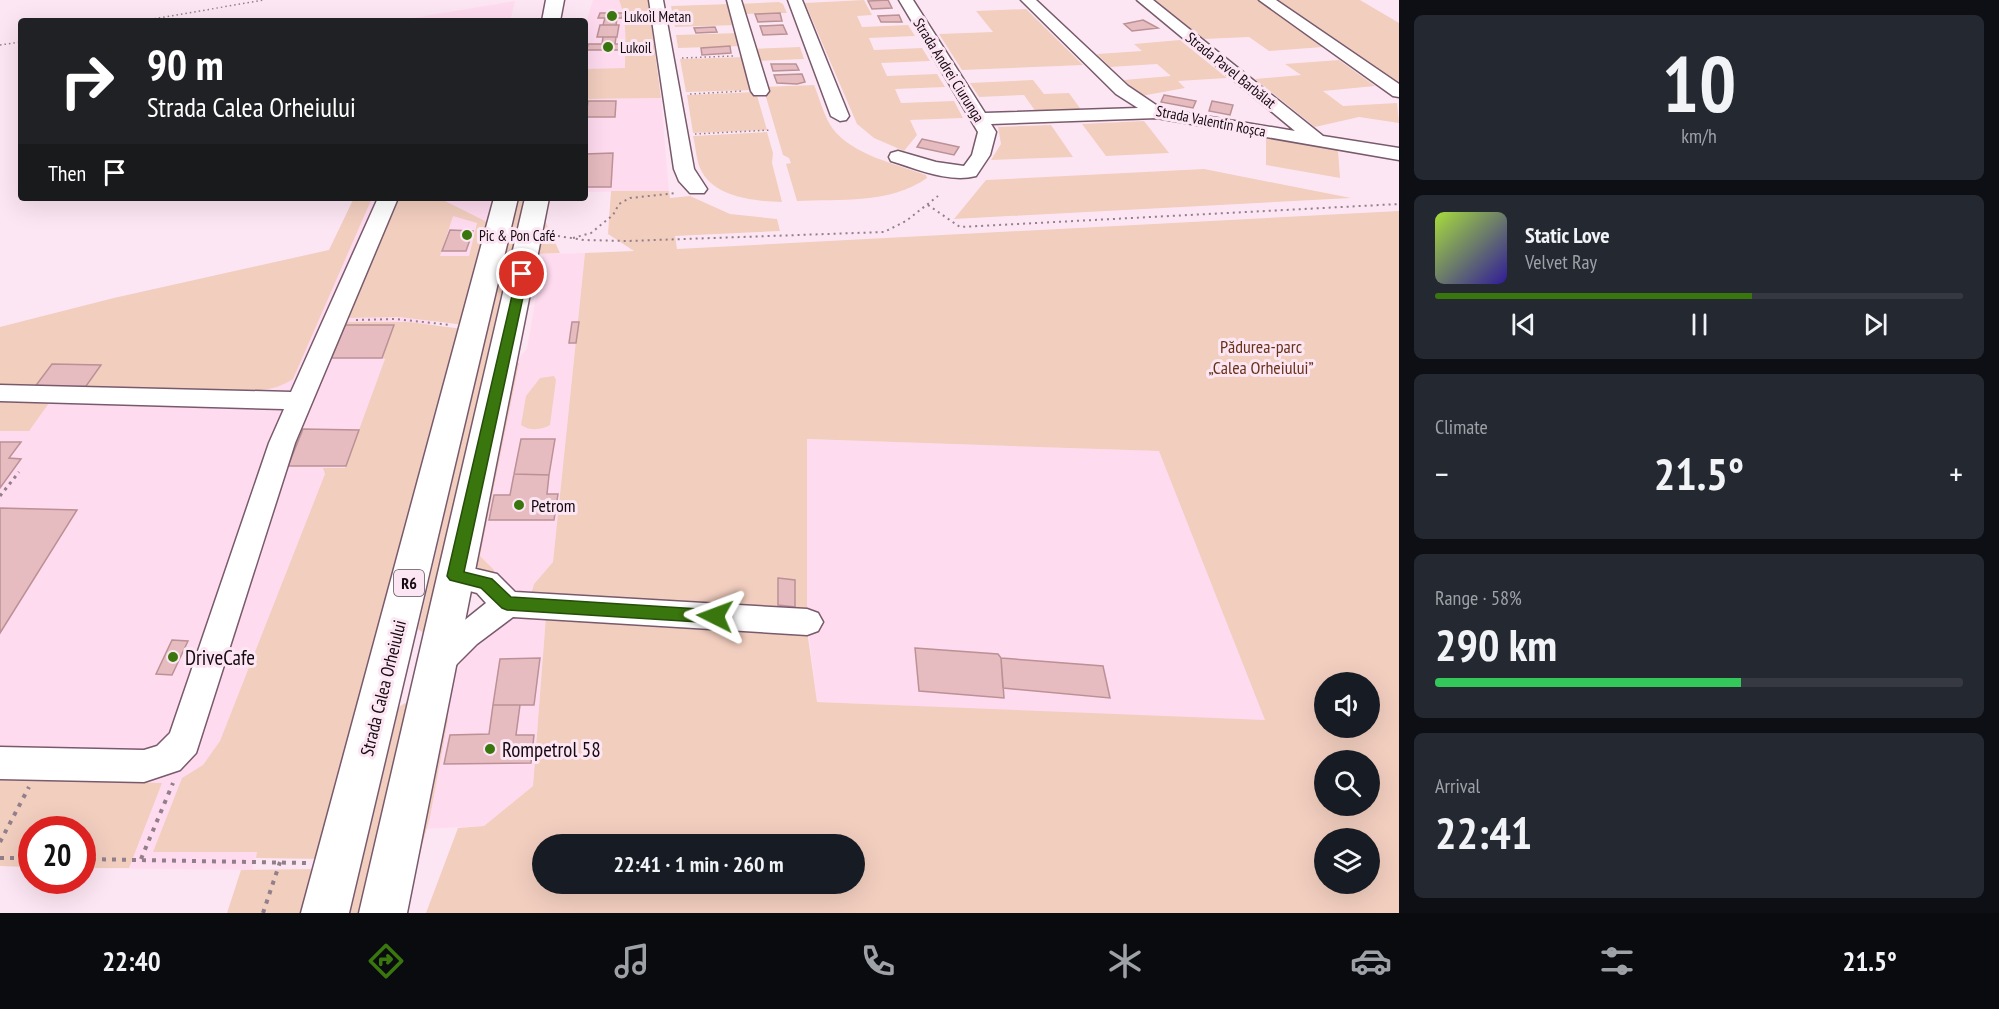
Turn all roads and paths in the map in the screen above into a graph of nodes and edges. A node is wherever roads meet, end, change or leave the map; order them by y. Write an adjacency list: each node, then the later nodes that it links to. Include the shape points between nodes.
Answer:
1 (264, 0): 10 (path)
2 (555, 0): 11 (highway)
3 (656, 0): 15 (street)
4 (734, 0): 14 (street)
5 (795, 0): 20 (street)
6 (906, 0): 21 (street, Strada Andrei Ciurunga)
7 (1028, 0): 19 (street, Strada Valentin Roșca, via 1122,90)
8 (1144, 0): 24 (street, Strada Pavel Barbălat)
9 (1266, 0): 17 (street)
10 (159, 18)
11 (552, 18)
12 (18, 42): 13 (path)
13 (0, 45)
14 (750, 55): 15 (path); 16 (street)
15 (666, 59): 18 (street)
16 (760, 91): 18 (path)
17 (1399, 92)
18 (672, 94): 23 (street)
19 (1157, 113): 21 (street); 24 (street, Strada Valentin Roșca)
20 (840, 116)
21 (980, 119): 26 (street, Strada Andrei Ciurunga, via 987,132 986,141 969,172 934,168)
22 (771, 130): 23 (path)
23 (679, 134): 27 (street, via 684,169)
24 (1318, 140): 25 (street, Strada Valentin Roșca)
25 (1399, 154)
26 (898, 157)
27 (697, 189): 35 (path, via 630,198 591,233)
28 (938, 196): 34 (path)
29 (380, 201): 40 (street, via 305,374)
30 (386, 201): 40 (street)
31 (507, 201): 36 (highway, R6)
32 (536, 201): 36 (highway, R6)
33 (1399, 204): 34 (path, via 960,227)
34 (928, 206): 35 (path, via 884,232 627,241)
35 (571, 238): 36 (path)
36 (526, 247): 43 (highway, R6); 47 (highway, Strada Calea Orheiului / R6)
37 (370, 320): 38 (path)
38 (458, 326)
39 (0, 393): 40 (street)
40 (283, 399): 49 (street, via 282,442 184,742 168,759 144,766)
41 (19, 472): 42 (path)
42 (0, 496)
43 (455, 576): 44 (street, via 486,583); 46 (highway, R6)
44 (507, 603): 45 (street); 46 (street)
45 (807, 622)
46 (437, 662): 47 (highway); 60 (highway, R6)
47 (389, 663): 57 (highway, Strada Calea Orheiului / R6)
48 (0, 762): 49 (street)
49 (41, 764): 51 (path)
50 (174, 780): 55 (path)
51 (0, 842)
52 (0, 858): 53 (path)
53 (18, 858)
54 (96, 859): 55 (path)
55 (141, 859): 56 (path)
56 (280, 862): 57 (path); 58 (path)
57 (337, 864): 59 (highway, Strada Calea Orheiului / R6)
58 (263, 913)
59 (325, 913)
60 (383, 913)

